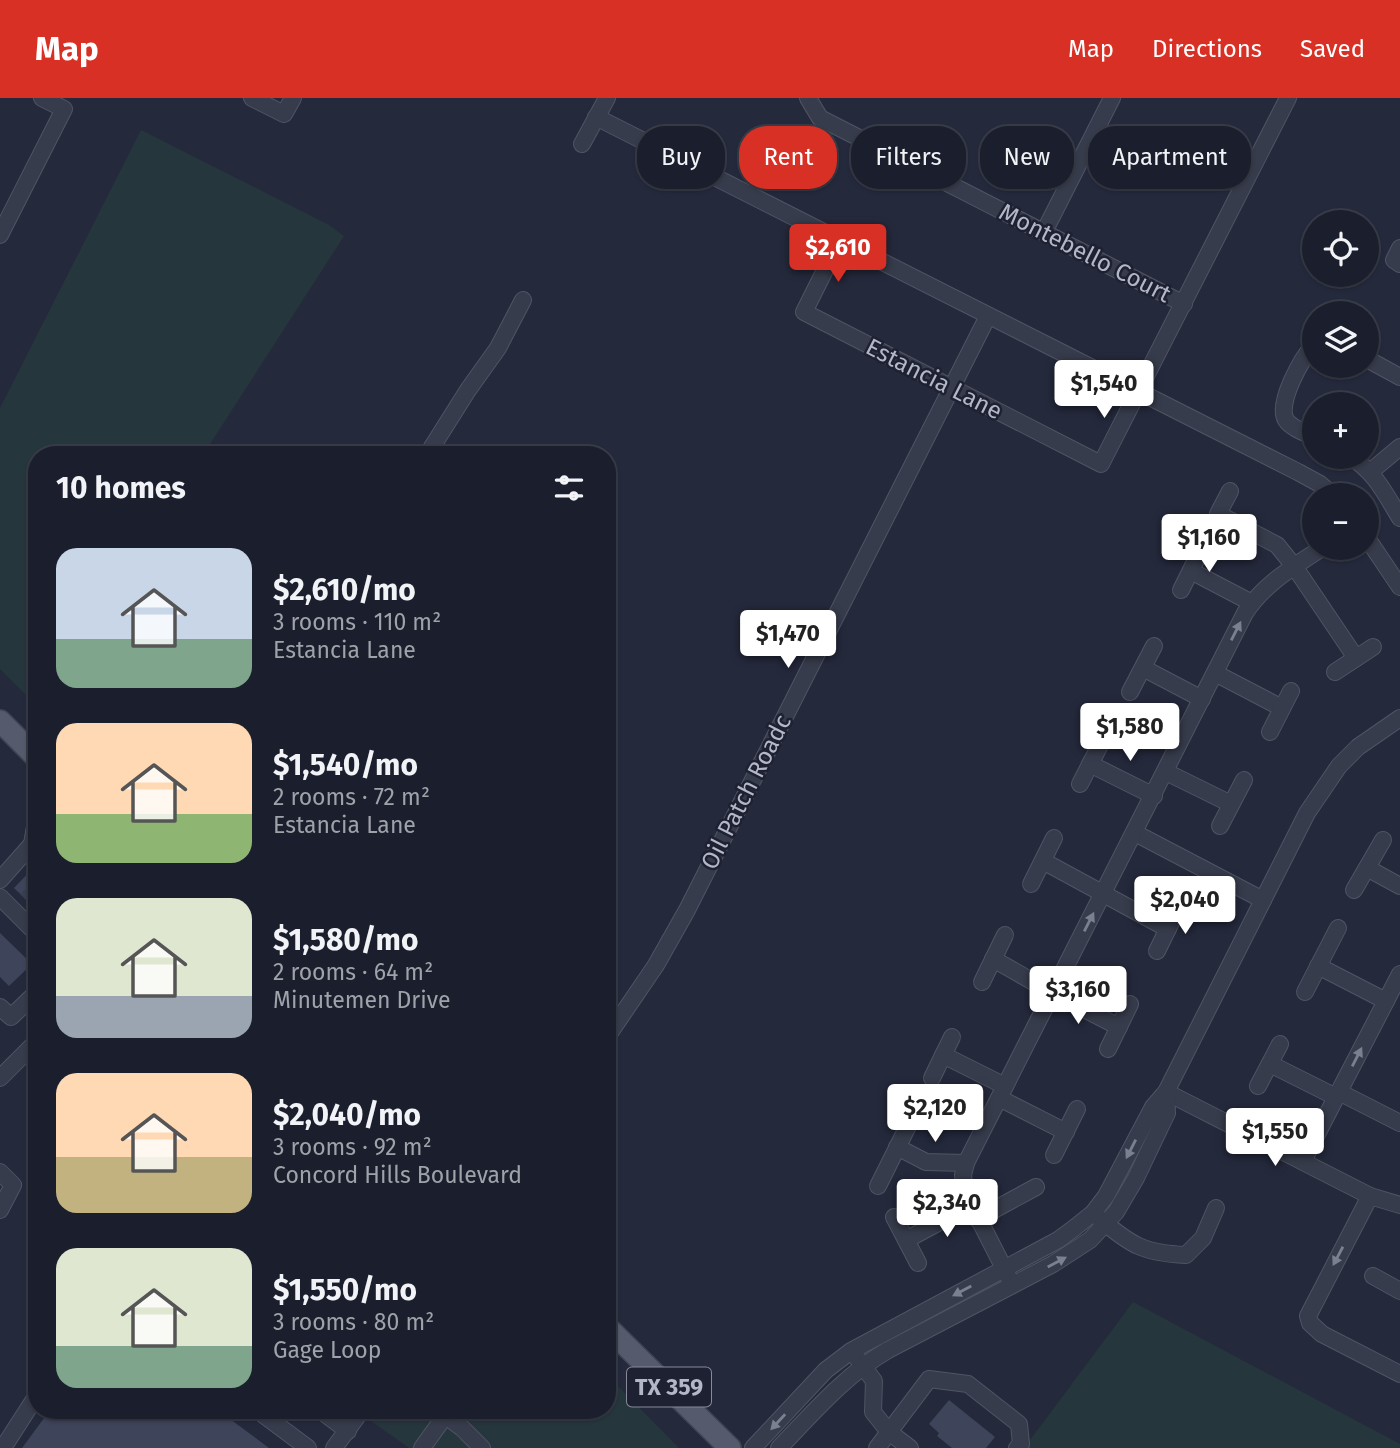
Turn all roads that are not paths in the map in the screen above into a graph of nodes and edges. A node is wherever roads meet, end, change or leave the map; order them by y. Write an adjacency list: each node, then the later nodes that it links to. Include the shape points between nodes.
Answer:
1 (41, 98): 11 (street, via 64,109)
2 (252, 98): 3 (street, via 284,114)
3 (293, 98)
4 (607, 98): 8 (street)
5 (808, 98): 10 (street, Montebello Court, via 820,118)
6 (1112, 98): 10 (street)
7 (1288, 98): 14 (street)
8 (596, 117): 9 (street); 12 (street)
9 (582, 145)
10 (1044, 232): 14 (street, Montebello Court)
11 (0, 235)
12 (839, 240): 15 (street); 19 (street, Estancia Lane, via 804,312)
13 (523, 300): 22 (street, via 498,348)
14 (1184, 304): 20 (street)
15 (988, 316): 19 (street, Oil Patch Roadc); 20 (street)
16 (1302, 362): 21 (street, via 1283,408 1285,419)
17 (1379, 366): 18 (street)
18 (1400, 377)
19 (952, 388): 20 (street, Estancia Lane, via 1101,464); 90 (street, Oil Patch Roadc, via 687,910)
20 (1139, 392): 26 (street)
21 (1302, 430)
22 (433, 446)
23 (1400, 447): 25 (street)
24 (1367, 469): 25 (street)
25 (1370, 472): 28 (street)
26 (1316, 483)
27 (1230, 491): 33 (street, via 1218,514 1277,545)
28 (1400, 518)
29 (1206, 542): 34 (street)
30 (1379, 549): 32 (street)
31 (1303, 560): 33 (street)
32 (1393, 562): 35 (street)
33 (1294, 566): 37 (street, via 1268,584); 40 (street)
34 (1191, 571): 36 (street); 37 (street)
35 (1400, 587)
36 (1181, 590)
37 (1252, 603): 43 (street, one-way to 37)
38 (1154, 646): 41 (street)
39 (1373, 647): 40 (street)
40 (1356, 658): 42 (street)
41 (1143, 668): 45 (street); 46 (street)
42 (1335, 672)
43 (1215, 673): 46 (street); 47 (street)
44 (1291, 691): 47 (street)
45 (1130, 692)
46 (1202, 699): 54 (street)
47 (1282, 708): 50 (street)
48 (1400, 718): 73 (street, via 1358,747 1324,786)
49 (0, 721): 52 (main road)
50 (1270, 732)
51 (1100, 745): 53 (street)
52 (28, 749)
53 (1090, 764): 56 (street); 57 (street)
54 (1166, 772): 57 (street); 58 (street)
55 (1244, 780): 58 (street)
56 (1080, 784)
57 (1154, 796): 60 (street)
58 (1231, 804): 59 (street)
59 (1220, 826)
60 (1135, 833): 70 (street); 73 (street)
61 (1054, 838): 64 (street)
62 (1383, 839): 65 (street)
63 (28, 847): 66 (street)
64 (1043, 861): 67 (street); 70 (street)
65 (1367, 868): 68 (street); 69 (street)
66 (0, 880)
67 (1031, 884)
68 (1400, 886)
69 (1354, 890)
70 (1104, 893): 78 (street); 86 (street, one-way to 70)
71 (0, 897): 75 (street)
72 (26, 900): 75 (street)
73 (1263, 900): 102 (street)
74 (1179, 906): 78 (street)
75 (15, 912): 76 (street)
76 (28, 922)
77 (1338, 928): 82 (street)
78 (1168, 929): 80 (street)
79 (1005, 935): 81 (street)
80 (1157, 951)
81 (993, 959): 83 (street); 86 (street)
82 (1318, 966): 84 (street); 85 (street)
83 (982, 982)
84 (1395, 988): 103 (street, one-way to 84)
85 (1305, 992)
86 (1053, 993): 91 (street); 101 (street)
87 (28, 1000): 89 (street, via 10,1017)
88 (1130, 1004): 91 (street)
89 (0, 1007)
90 (616, 1024)
91 (1119, 1027): 94 (street)
92 (953, 1037): 96 (street)
93 (1280, 1044): 97 (street)
94 (1108, 1049)
95 (28, 1052): 98 (street)
96 (943, 1055): 99 (street); 101 (street)
97 (1270, 1064): 100 (street); 103 (street)
98 (0, 1078)
99 (932, 1078)
100 (1258, 1086)
101 (1002, 1092): 107 (street); 111 (street)
102 (1166, 1092): 110 (street); 120 (street, one-way to 120); 122 (street, via 1167,1113 1136,1178)
103 (1338, 1094): 106 (street); 110 (street)
104 (920, 1102): 108 (street)
105 (1077, 1109): 107 (street)
106 (1400, 1123)
107 (1066, 1132): 109 (street)
108 (897, 1147): 111 (street, via 926,1162); 113 (street)
109 (1054, 1154)
110 (1303, 1161): 115 (street)
111 (966, 1163): 119 (street, via 963,1182)
112 (0, 1172): 118 (street, via 13,1185)
113 (878, 1186)
114 (1036, 1187): 119 (street)
115 (1370, 1196): 116 (street); 132 (street, one-way to 132, via 1308,1316 1322,1334)
116 (1400, 1205)
117 (1216, 1208): 122 (street, via 1203,1238 1186,1255 1155,1254)
118 (0, 1210)
119 (974, 1212): 123 (street); 125 (street)
120 (1093, 1213): 122 (street); 125 (street, via 1058,1240)
121 (894, 1217): 123 (street)
122 (1107, 1224): 127 (street, one-way to 122, via 1073,1253)
123 (906, 1240): 124 (street)
124 (918, 1262)
125 (1004, 1269): 127 (street); 130 (street, one-way to 130)
126 (1373, 1276): 128 (street)
127 (1012, 1284): 131 (street)
128 (1400, 1291)
129 (616, 1335): 146 (main road, TX 359)
130 (851, 1351): 131 (street); 147 (street, one-way to 147, via 826,1370)
131 (863, 1366): 140 (street, via 874,1381 873,1412); 148 (street)
132 (1400, 1374)
133 (28, 1409): 142 (street)
134 (269, 1419): 143 (street)
135 (332, 1419): 139 (street)
136 (356, 1419): 139 (street)
137 (439, 1419): 145 (street)
138 (449, 1419): 141 (street)
139 (348, 1431): 144 (street)
140 (889, 1432): 149 (street); 150 (street); 151 (street, via 929,1379 968,1384 1019,1424 1021,1444)
141 (478, 1446)
142 (3, 1448)
143 (308, 1448)
144 (334, 1448)
145 (422, 1448)
146 (730, 1448)
147 (753, 1448)
148 (779, 1448)
149 (877, 1448)
150 (910, 1448)
151 (1017, 1448)

